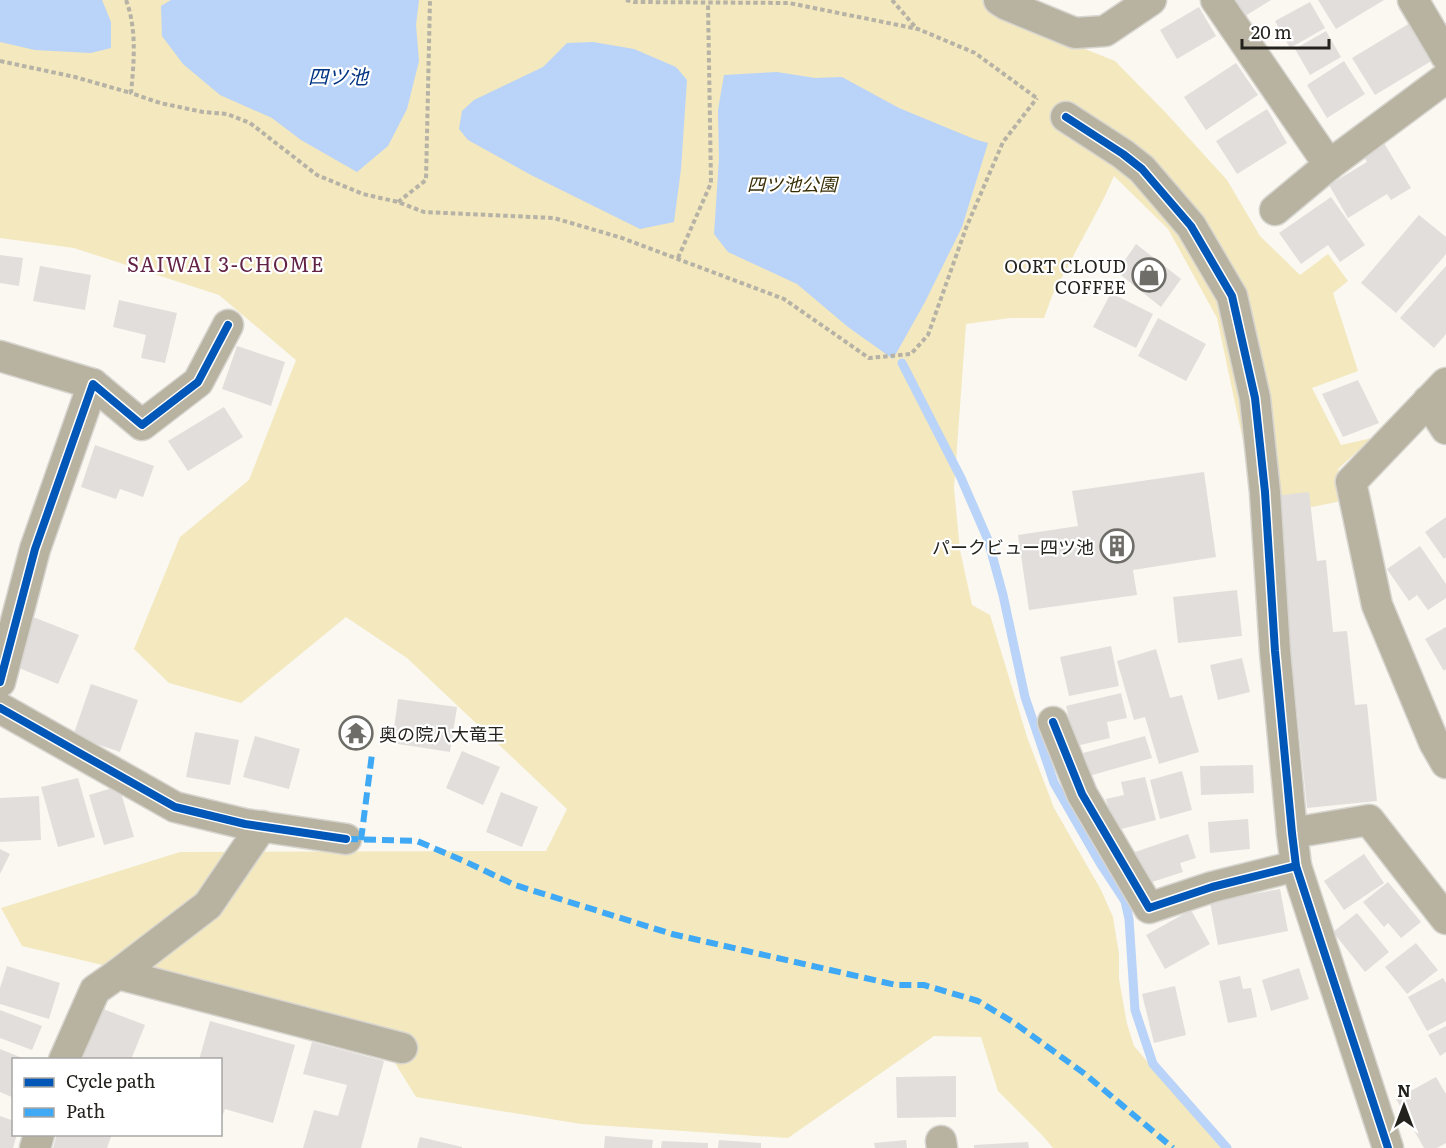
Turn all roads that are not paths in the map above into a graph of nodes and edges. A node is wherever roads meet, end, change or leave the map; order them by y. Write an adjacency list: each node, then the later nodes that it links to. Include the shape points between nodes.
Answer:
1 (999, 0): 2 (street, via 1075,33 1105,31)
2 (1151, 0)
3 (1216, 0): 8 (street)
4 (1428, 9): 5 (street)
5 (1446, 56)
6 (1446, 78): 8 (street)
7 (1066, 117): 20 (street, via 1143,169 1191,226 1232,296 1255,398)
8 (1329, 165): 9 (street)
9 (1275, 210)
10 (228, 325): 12 (street, via 198,382 142,425)
11 (0, 356): 12 (street)
12 (93, 384): 15 (street, via 35,549)
13 (1437, 392): 14 (street); 18 (street, via 1351,482 1377,605)
14 (1446, 429)
15 (0, 682)
16 (0, 708): 19 (street, via 175,807)
17 (1053, 722): 22 (street, via 1082,794 1149,908)
18 (1446, 763)
19 (262, 826): 21 (street); 24 (street, via 208,905)
20 (1292, 833): 22 (street); 23 (street, via 1368,820)
21 (346, 838)
22 (1296, 866): 27 (street)
23 (1446, 919)
24 (118, 974): 25 (street); 26 (street, via 95,990)
25 (402, 1048)
26 (64, 1058)
27 (1388, 1148)

